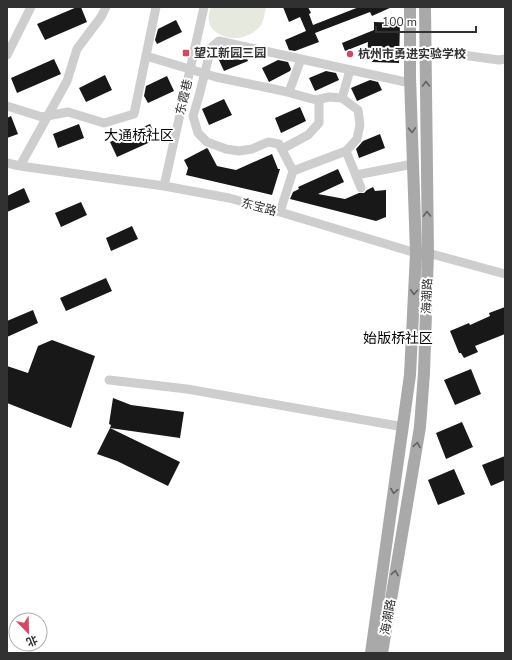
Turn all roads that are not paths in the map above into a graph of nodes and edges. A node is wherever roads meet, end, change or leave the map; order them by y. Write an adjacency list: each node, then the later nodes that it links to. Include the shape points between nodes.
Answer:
1 (31, 7): 8 (street)
2 (106, 7): 20 (street, via 77,50 67,81)
3 (156, 7): 9 (street)
4 (204, 7): 12 (street, 东霞巷)
5 (410, 7): 15 (main road, 海潮路)
6 (425, 7): 31 (main road, 海潮路, one-way to 6)
7 (440, 52): 11 (street)
8 (7, 55)
9 (146, 56): 12 (street); 20 (street, via 134,114 104,124 68,112)
10 (301, 59): 13 (street); 14 (street, via 219,41 211,48); 16 (street)
11 (505, 60)
12 (190, 69): 14 (street); 28 (street, 东霞巷)
13 (350, 70): 15 (street); 17 (street)
14 (205, 74): 16 (street); 21 (street, via 193,116 198,133 207,142 239,151 268,142 279,144)
15 (410, 83): 24 (main road, 海潮路, one-way to 24)
16 (289, 92): 18 (street)
17 (342, 98): 18 (street); 22 (street, via 358,110 360,125 357,139)
18 (319, 99): 21 (street, via 318,123 308,135)
19 (7, 106): 20 (street, via 42,117)
20 (48, 116): 25 (street)
21 (282, 149): 26 (street)
22 (346, 151): 26 (street); 27 (street)
23 (7, 163): 25 (street, 东宝路)
24 (413, 164): 27 (street); 31 (main road, 海潮路)
25 (20, 166): 28 (street, 东宝路)
26 (293, 171): 30 (street)
27 (356, 175): 29 (street)
28 (164, 186): 30 (street, 东宝路, via 229,198)
29 (361, 188)
30 (280, 212): 31 (street, 东宝路)
31 (422, 253): 32 (street, 东宝路); 34 (main road, 海潮路, one-way to 34); 36 (main road, 海潮路, one-way to 31, via 420,428 424,373)
32 (505, 274)
33 (109, 380): 34 (street, via 187,389)
34 (404, 427): 35 (main road, 海潮路, one-way to 35)
35 (371, 653)
36 (382, 653)

